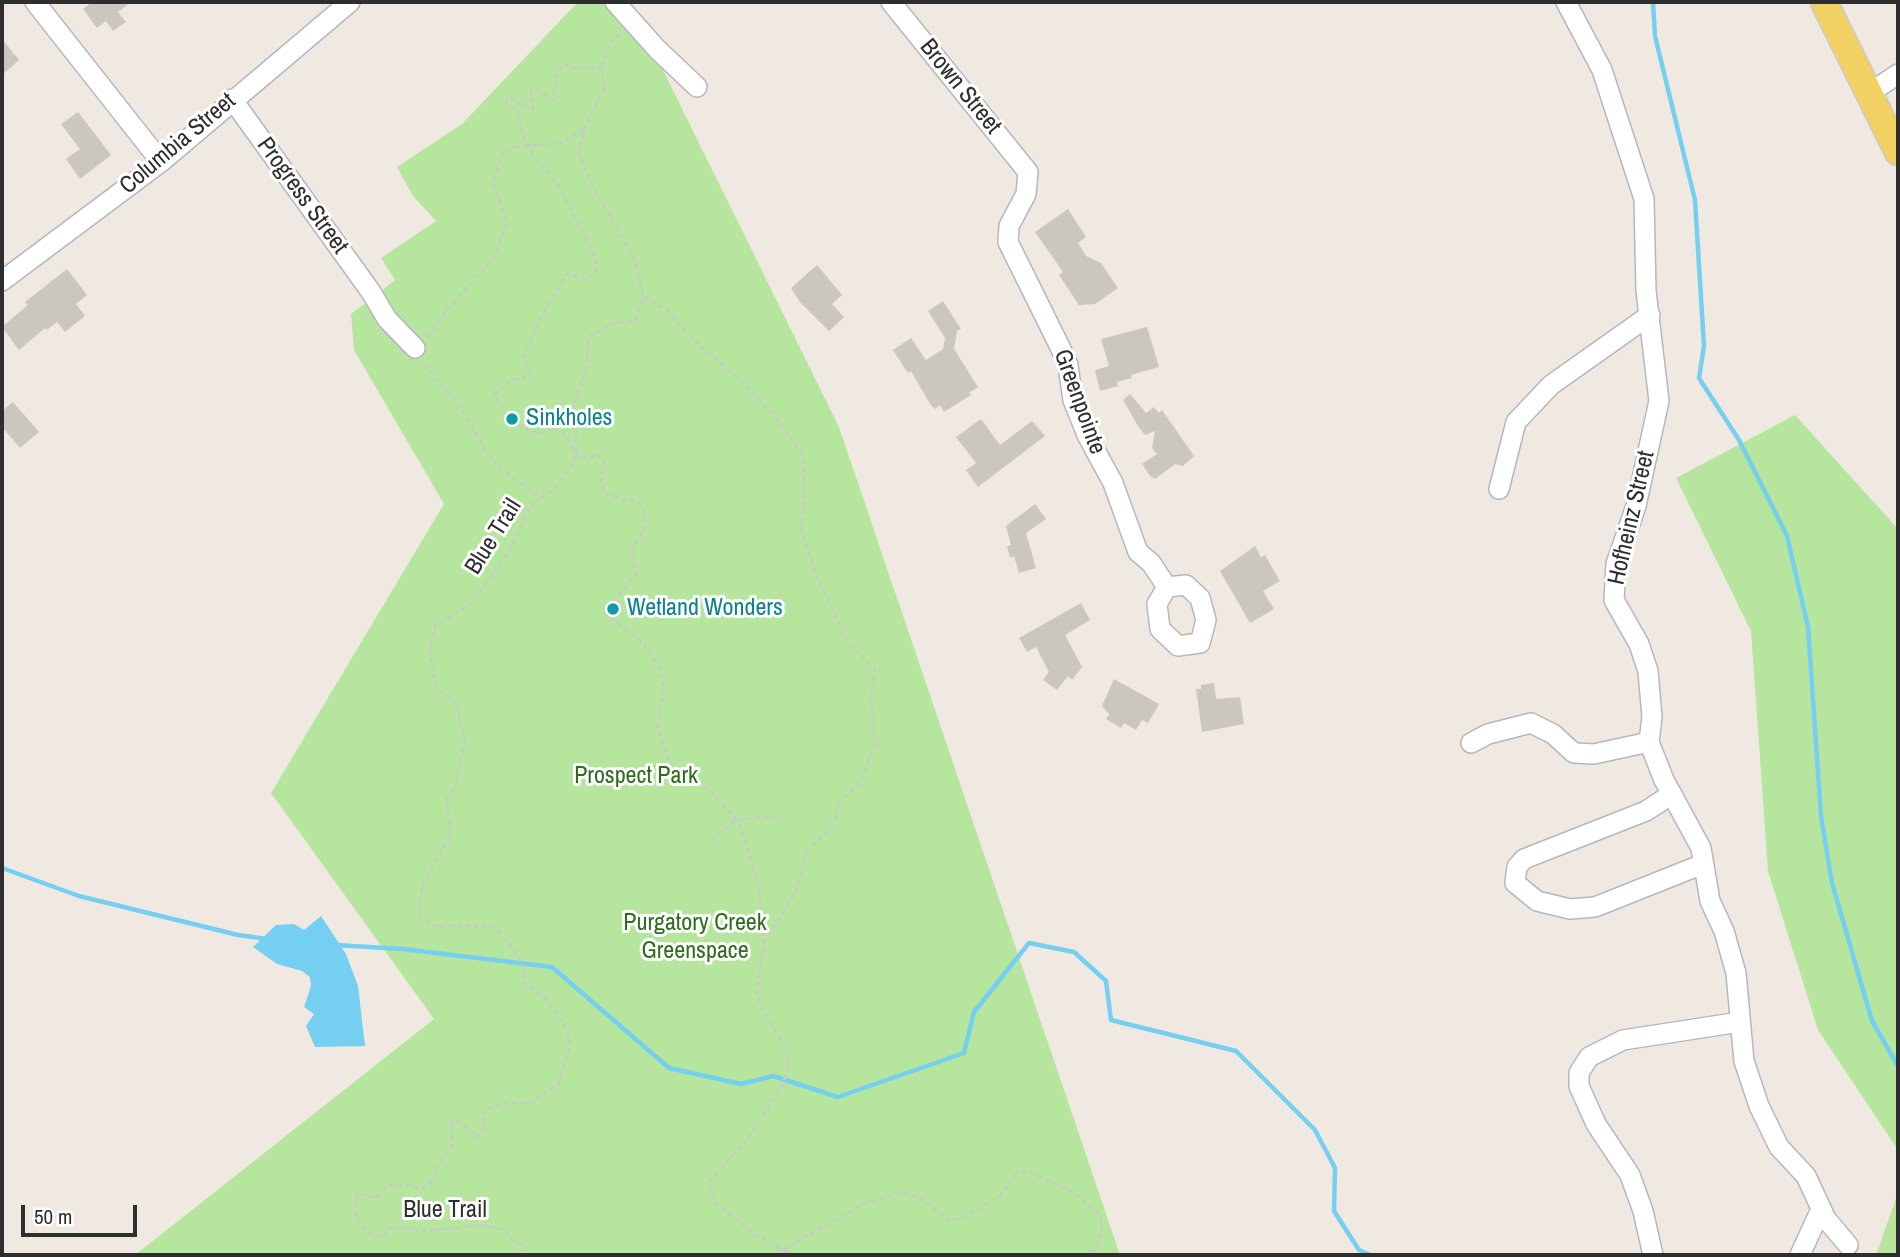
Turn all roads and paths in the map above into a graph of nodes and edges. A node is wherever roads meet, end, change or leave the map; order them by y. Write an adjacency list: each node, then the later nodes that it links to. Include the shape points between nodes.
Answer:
1 (35, 2): 16 (street)
2 (615, 2): 7 (street)
3 (891, 2): 17 (street, Brown Street)
4 (1566, 2): 20 (street, Hofheinz Street, via 1606,82 1644,199)
5 (1824, 2): 11 (main road)
6 (339, 5): 12 (street, Columbia Street)
7 (632, 22): 8 (path, via 611,41); 10 (street)
8 (602, 67): 13 (path, via 604,88); 14 (path, via 581,69 563,64 552,100 531,90 533,110 508,97 506,102 517,111)
9 (1898, 74): 11 (street)
10 (697, 87)
11 (1871, 92): 15 (main road)
12 (232, 99): 16 (street, Columbia Street); 21 (street, Progress Street, via 387,319)
13 (585, 128): 14 (path, via 561,143); 19 (path, via 579,153 633,256)
14 (528, 146): 21 (path, via 502,153 494,170 493,183 507,224 493,259); 22 (path, via 559,186 596,258 597,270 588,279 567,274 524,356 529,376 511,380 494,395 516,425 540,434 558,426)
15 (1898, 152)
16 (161, 162): 18 (street, Columbia Street)
17 (1028, 172): 25 (street, Greenpointe, via 1026,194 1009,226 1008,242 1068,365 1073,400 1091,445 1114,484 1138,552)
18 (2, 281)
19 (644, 297): 22 (path, via 636,320 611,324 588,337 586,370 571,412); 33 (path, via 666,309 738,378 802,454 805,495 801,530 815,572 849,645 875,669 871,699 875,745 864,773 859,785 839,802 835,821 806,851 797,890)
20 (1650, 315): 23 (street, via 1551,385 1516,422); 26 (street, Hofheinz Street, via 1659,401 1636,506 1616,564 1614,600 1639,644 1648,671 1652,717)
21 (415, 348): 24 (path, Blue Trail, via 466,415 487,453)
22 (576, 453): 24 (path, via 553,491); 30 (path, via 589,459 597,454 604,461 604,492 636,501 644,509 646,527 631,552 636,575 605,613 643,644 660,668 664,691 657,725 671,768 712,793)
23 (1499, 489)
24 (541, 498): 38 (path, Blue Trail, via 530,506 511,549 479,593 468,606 435,625 429,652 436,689 454,701 465,739 455,789 446,799 451,835 422,886 419,905 420,916 434,926 494,926 505,937 525,972 524,982 545,998 568,1032 566,1066 558,1085 545,1095 519,1105 502,1103 483,1112 483,1130 478,1137 451,1120 452,1146 423,1189 401,1184 387,1186 376,1198 357,1194 355,1209 356,1219 381,1238 390,1229 401,1227 424,1231 481,1225 505,1230)
25 (1167, 587)
26 (1648, 742): 27 (street, via 1594,754 1574,753 1553,734 1531,723); 28 (street, Hofheinz Street)
27 (1471, 743)
28 (1672, 794): 32 (street, Hofheinz Street, via 1701,848); 32 (street, via 1646,811 1524,859 1517,867 1515,883 1536,901 1570,909 1595,907)
29 (779, 816): 30 (path)
30 (736, 820): 31 (path); 33 (path, via 759,889)
31 (712, 840)
32 (1703, 864): 34 (street, Hofheinz Street, via 1710,901 1736,973)
33 (764, 942): 37 (path, via 757,993 785,1047 789,1069 747,1140 709,1184 714,1202 753,1233)
34 (1740, 1022): 35 (street, Hofheinz Street, via 1744,1060 1759,1106 1779,1147 1806,1176); 42 (street, via 1623,1040 1589,1057 1578,1073 1596,1124 1630,1175)
35 (1821, 1209): 36 (street, Hofheinz Street); 43 (street)
36 (1848, 1245)
37 (785, 1250): 39 (path); 40 (path); 41 (path, via 863,1204 891,1195 907,1193 950,1221 961,1218 999,1197 1017,1173 1029,1172 1075,1193 1101,1216 1102,1233)
38 (528, 1255)
39 (774, 1255)
40 (790, 1255)
41 (1091, 1255)
42 (1653, 1255)
43 (1800, 1255)

